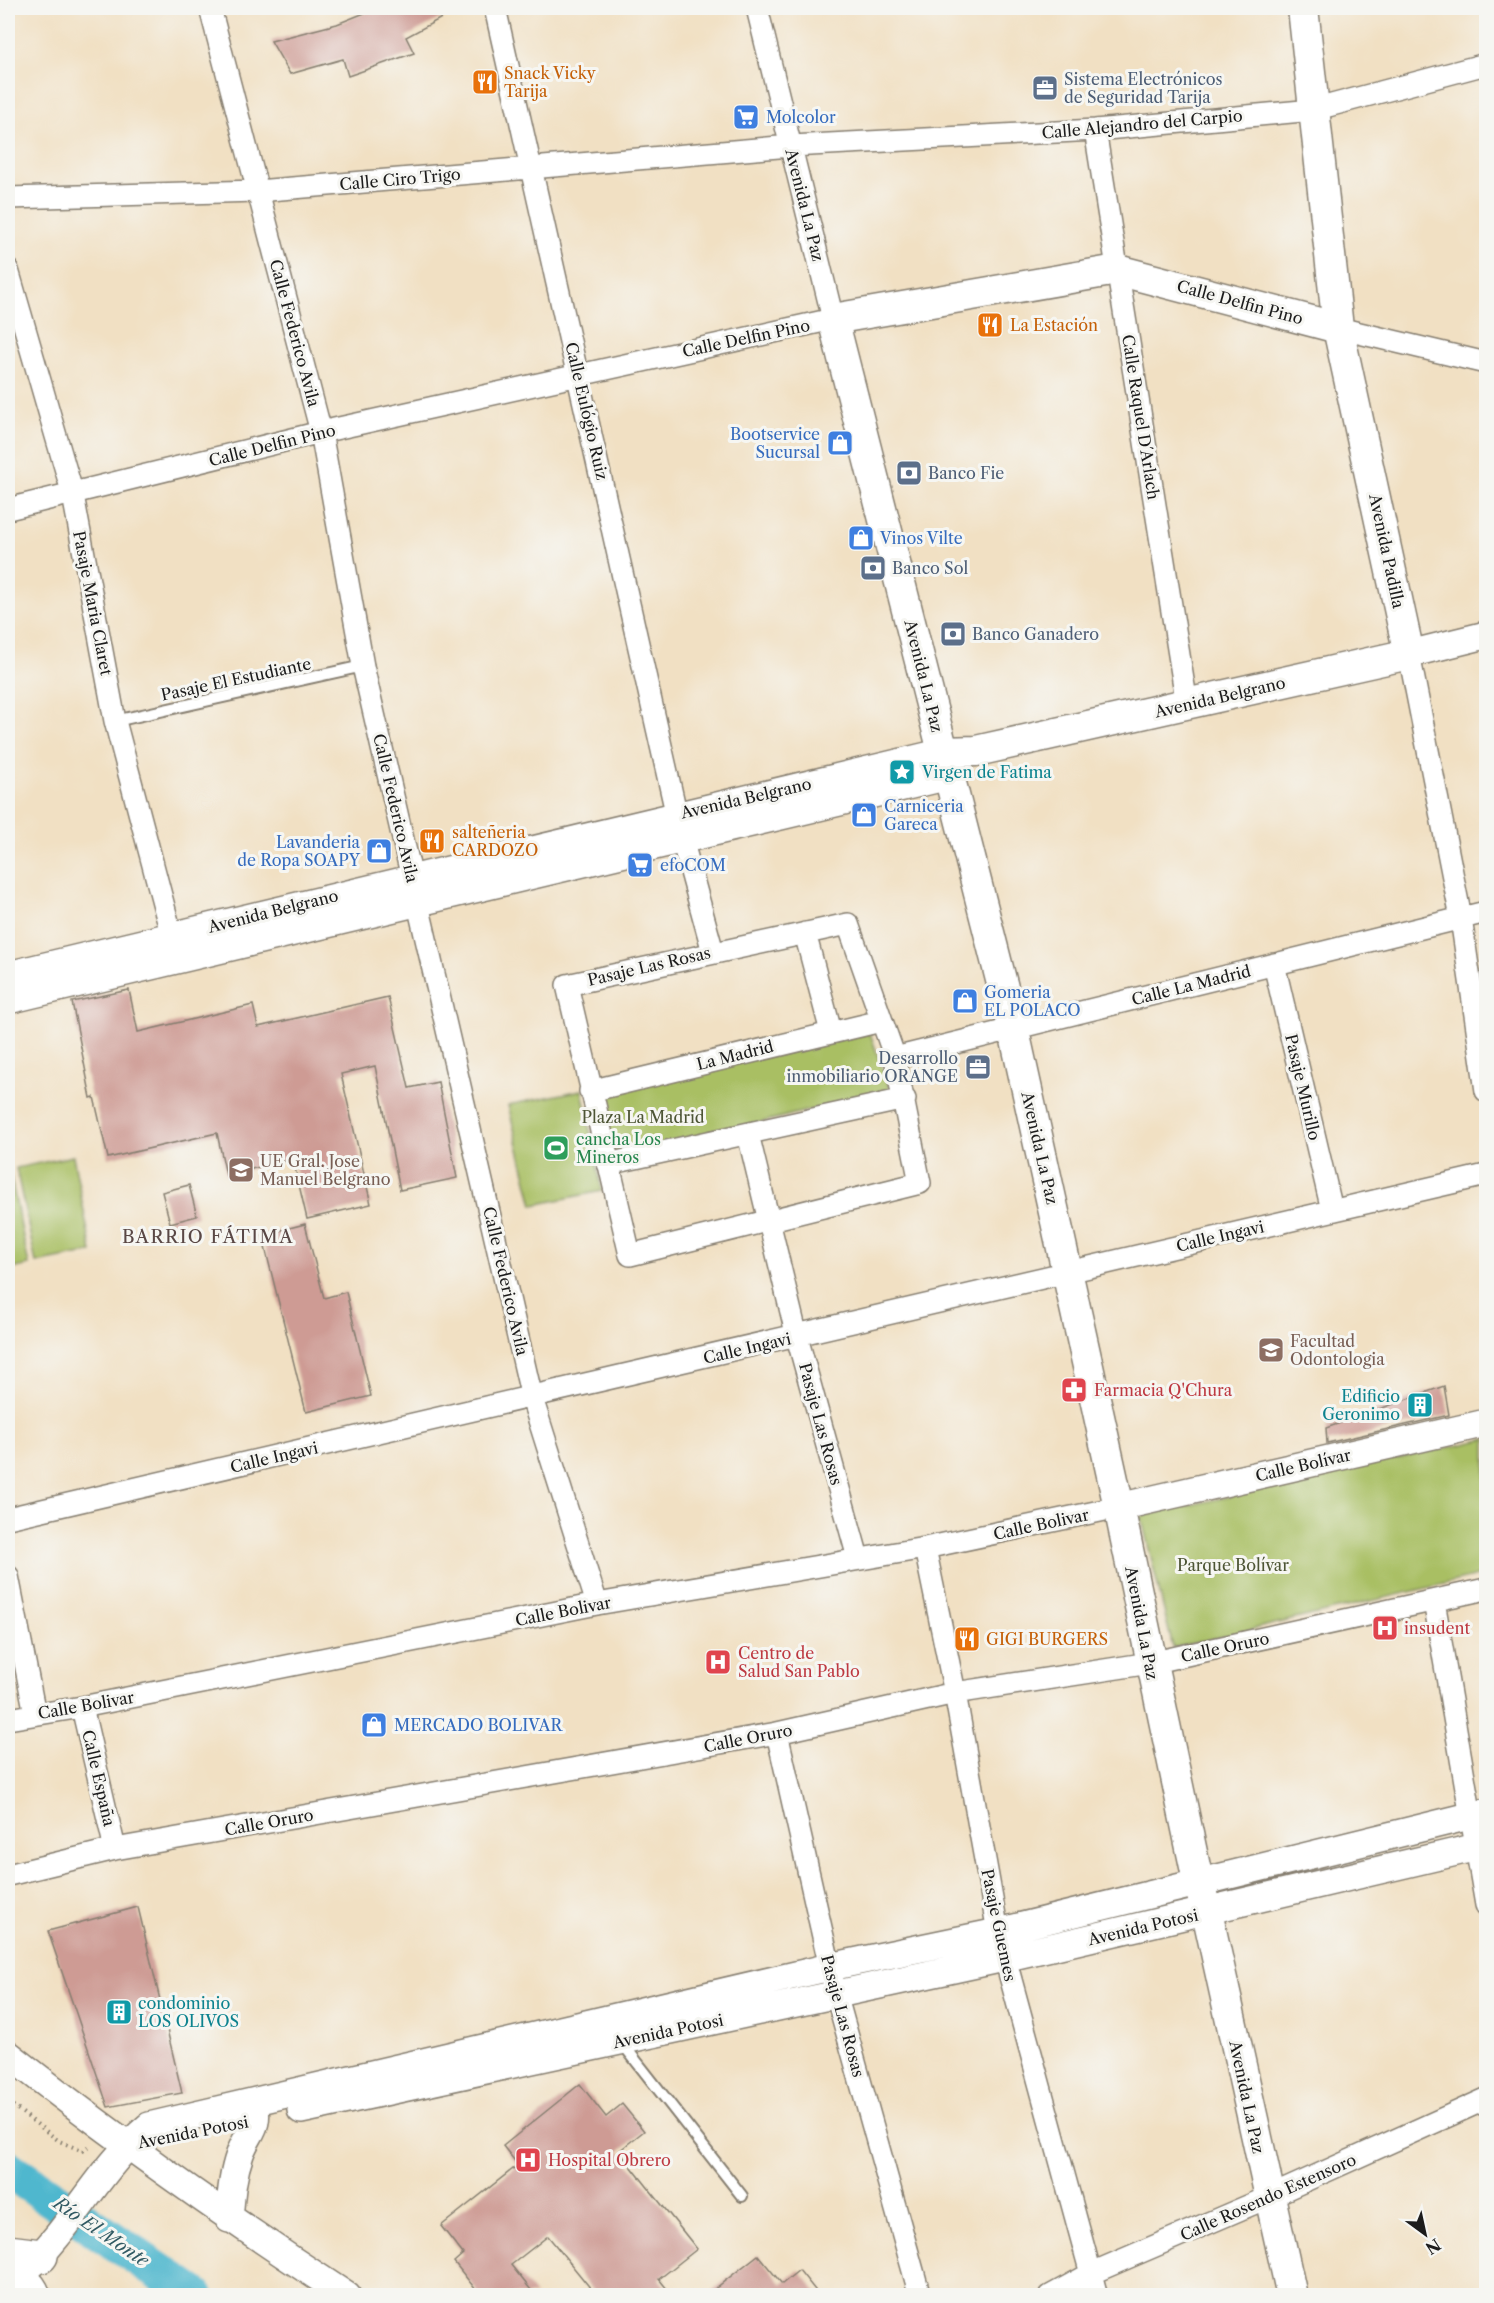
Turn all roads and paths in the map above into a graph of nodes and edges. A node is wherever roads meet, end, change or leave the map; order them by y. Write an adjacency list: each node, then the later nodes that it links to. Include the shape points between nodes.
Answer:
1 (210, 8): 10 (street, Calle Federico Avila)
2 (495, 8): 9 (street, Calle Eulógio Ruiz)
3 (757, 8): 8 (street, Avenida La Paz)
4 (1303, 8): 6 (main road, Avenida Padilla)
5 (1486, 63): 6 (street, Calle Alejandro del Carpio)
6 (1313, 110): 7 (street, Calle Alejandro del Carpio); 15 (main road, Avenida Padilla)
7 (1095, 130): 8 (street, Calle Alejandro del Carpio); 13 (street, Calle Raquel D´Arlach)
8 (791, 146): 9 (street, Calle Ciro Trigo); 14 (street, Avenida La Paz)
9 (532, 168): 10 (street, Calle Ciro Trigo); 17 (street, Calle Eulógio Ruiz)
10 (257, 191): 11 (street, Calle Ciro Trigo); 18 (street, Calle Federico Avila)
11 (8, 198)
12 (8, 270): 19 (street, Pasaje Maria Claret)
13 (1117, 270): 14 (main road, Calle Delfin Pino); 15 (main road, Calle Delfin Pino); 24 (street, Calle Raquel D´Arlach)
14 (833, 319): 17 (street, Calle Delfin Pino); 26 (main road, Avenida La Paz)
15 (1338, 328): 16 (street, Calle Delfin Pino); 22 (main road, Avenida Padilla)
16 (1486, 363)
17 (579, 374): 18 (street, Calle Delfin Pino); 27 (street, Calle Eulógio Ruiz)
18 (321, 432): 19 (street, Calle Delfin Pino); 23 (street, Calle Federico Avila)
19 (73, 495): 20 (street, Calle Delfin Pino); 25 (street, Pasaje Maria Claret)
20 (8, 509)
21 (1486, 635): 22 (street, Avenida Belgrano)
22 (1409, 654): 24 (main road, Avenida Belgrano); 30 (street, Avenida Padilla)
23 (363, 666): 25 (lane, Pasaje El Estudiante); 28 (street, Calle Federico Avila)
24 (1187, 705): 26 (main road, Avenida Belgrano, via 976,751)
25 (115, 721): 32 (street, Pasaje Maria Claret)
26 (947, 764): 27 (street, Avenida Belgrano); 38 (main road, Avenida La Paz)
27 (679, 827): 28 (street, Avenida Belgrano); 33 (street, Calle Eulógio Ruiz)
28 (415, 889): 32 (street, Avenida Belgrano); 36 (street, Avenida Belgrano); 51 (street, Calle Federico Avila)
29 (1486, 912): 30 (street, Calle La Madrid)
30 (1461, 918): 34 (street, Calle La Madrid); 42 (street, Avenida Padilla)
31 (805, 933): 33 (street, Pasaje Las Rosas); 37 (street, Pasaje Las Rosas, via 848,924); 39 (street)
32 (172, 937): 35 (street, Avenida Belgrano)
33 (713, 952): 41 (street, Pasaje Las Rosas, via 567,985)
34 (1274, 964): 38 (street, Calle La Madrid); 47 (street, Pasaje Murillo)
35 (8, 975)
36 (8, 1000)
37 (880, 1021): 39 (street, La Madrid); 40 (street, Pasaje Las Rosas)
38 (1014, 1031): 40 (street, Calle La Madrid); 49 (main road, Avenida La Paz)
39 (831, 1032): 41 (street, La Madrid)
40 (895, 1058): 43 (street, Pasaje Las Rosas)
41 (590, 1091): 45 (street, Pasaje Las Rosas)
42 (1486, 1091)
43 (905, 1099): 44 (street); 48 (street, Pasaje Las Rosas, via 920,1183)
44 (748, 1134): 45 (street); 48 (street)
45 (608, 1164): 48 (street, Pasaje Las Rosas, via 630,1255)
46 (1486, 1175): 47 (street, Calle Ingavi)
47 (1332, 1210): 49 (street, Calle Ingavi)
48 (768, 1220): 50 (street, Pasaje Las Rosas)
49 (1068, 1271): 50 (street, Calle Ingavi); 53 (main road, Avenida La Paz)
50 (797, 1337): 51 (street, Calle Ingavi); 56 (street, Pasaje Las Rosas)
51 (532, 1398): 54 (street, Calle Ingavi); 60 (street, Calle Federico Avila)
52 (1486, 1423): 53 (street, Calle Bolívar)
53 (1119, 1507): 55 (street, Calle Bolivar); 61 (main road, Avenida La Paz)
54 (8, 1518)
55 (925, 1548): 56 (street, Calle Bolivar); 62 (street, Pasaje Guemes)
56 (858, 1558): 60 (street, Calle Bolivar)
57 (8, 1576): 64 (street)
58 (1486, 1589): 59 (street, Calle Oruro)
59 (1434, 1601): 61 (street, Calle Oruro); 67 (street)
60 (597, 1604): 63 (street, Calle Bolivar)
61 (1150, 1663): 62 (street, Calle Oruro); 71 (main road, Avenida La Paz)
62 (955, 1693): 66 (street, Calle Oruro); 74 (street, Pasaje Guemes)
63 (82, 1707): 64 (street, Calle Bolivar); 69 (street, Calle España)
64 (35, 1714): 65 (street, Calle Bolivar)
65 (8, 1719)
66 (777, 1733): 69 (street, Calle Oruro); 76 (street, Pasaje Las Rosas)
67 (1478, 1814): 68 (street); 71 (street, Avenida Potosi)
68 (1481, 1846): 72 (street); 73 (street, Avenida Potosi)
69 (115, 1849): 70 (street, Calle Oruro)
70 (8, 1875)
71 (1198, 1881): 73 (main road, Avenida La Paz); 74 (street, Avenida Potosi)
72 (1486, 1905)
73 (1207, 1912): 75 (street, Avenida Potosi); 85 (main road, Avenida La Paz)
74 (998, 1932): 75 (street, Pasaje Guemes); 76 (street, Avenida Potosi)
75 (1004, 1958): 77 (street, Avenida Potosi); 88 (street, Pasaje Guemes)
76 (830, 1967): 77 (street, Pasaje Las Rosas); 78 (street, Avenida Potosi)
77 (836, 1994): 78 (street, Avenida Potosi); 91 (street, Pasaje Las Rosas)
78 (616, 2030): 82 (street, Avenida Potosi); 84 (lane)
79 (8, 2054): 83 (street)
80 (1486, 2099): 85 (street, Calle Rosendo Estensoro)
81 (8, 2102): 83 (path, via 59,2141 83,2151)
82 (256, 2111): 83 (street, Avenida Potosi, via 156,2143); 86 (street, via 231,2186)
83 (117, 2138): 86 (street); 87 (street, via 109,2165)
84 (742, 2196)
85 (1269, 2197): 88 (street, Calle Rosendo Estensoro); 94 (main road, Avenida La Paz)
86 (230, 2219): 90 (street)
87 (43, 2254): 89 (main road)
88 (1092, 2273): 92 (street, Calle Rosendo Estensoro); 93 (street, Pasaje Guemes)
89 (19, 2279)
90 (347, 2295)
91 (920, 2295)
92 (1050, 2295)
93 (1097, 2295)
94 (1292, 2295)

